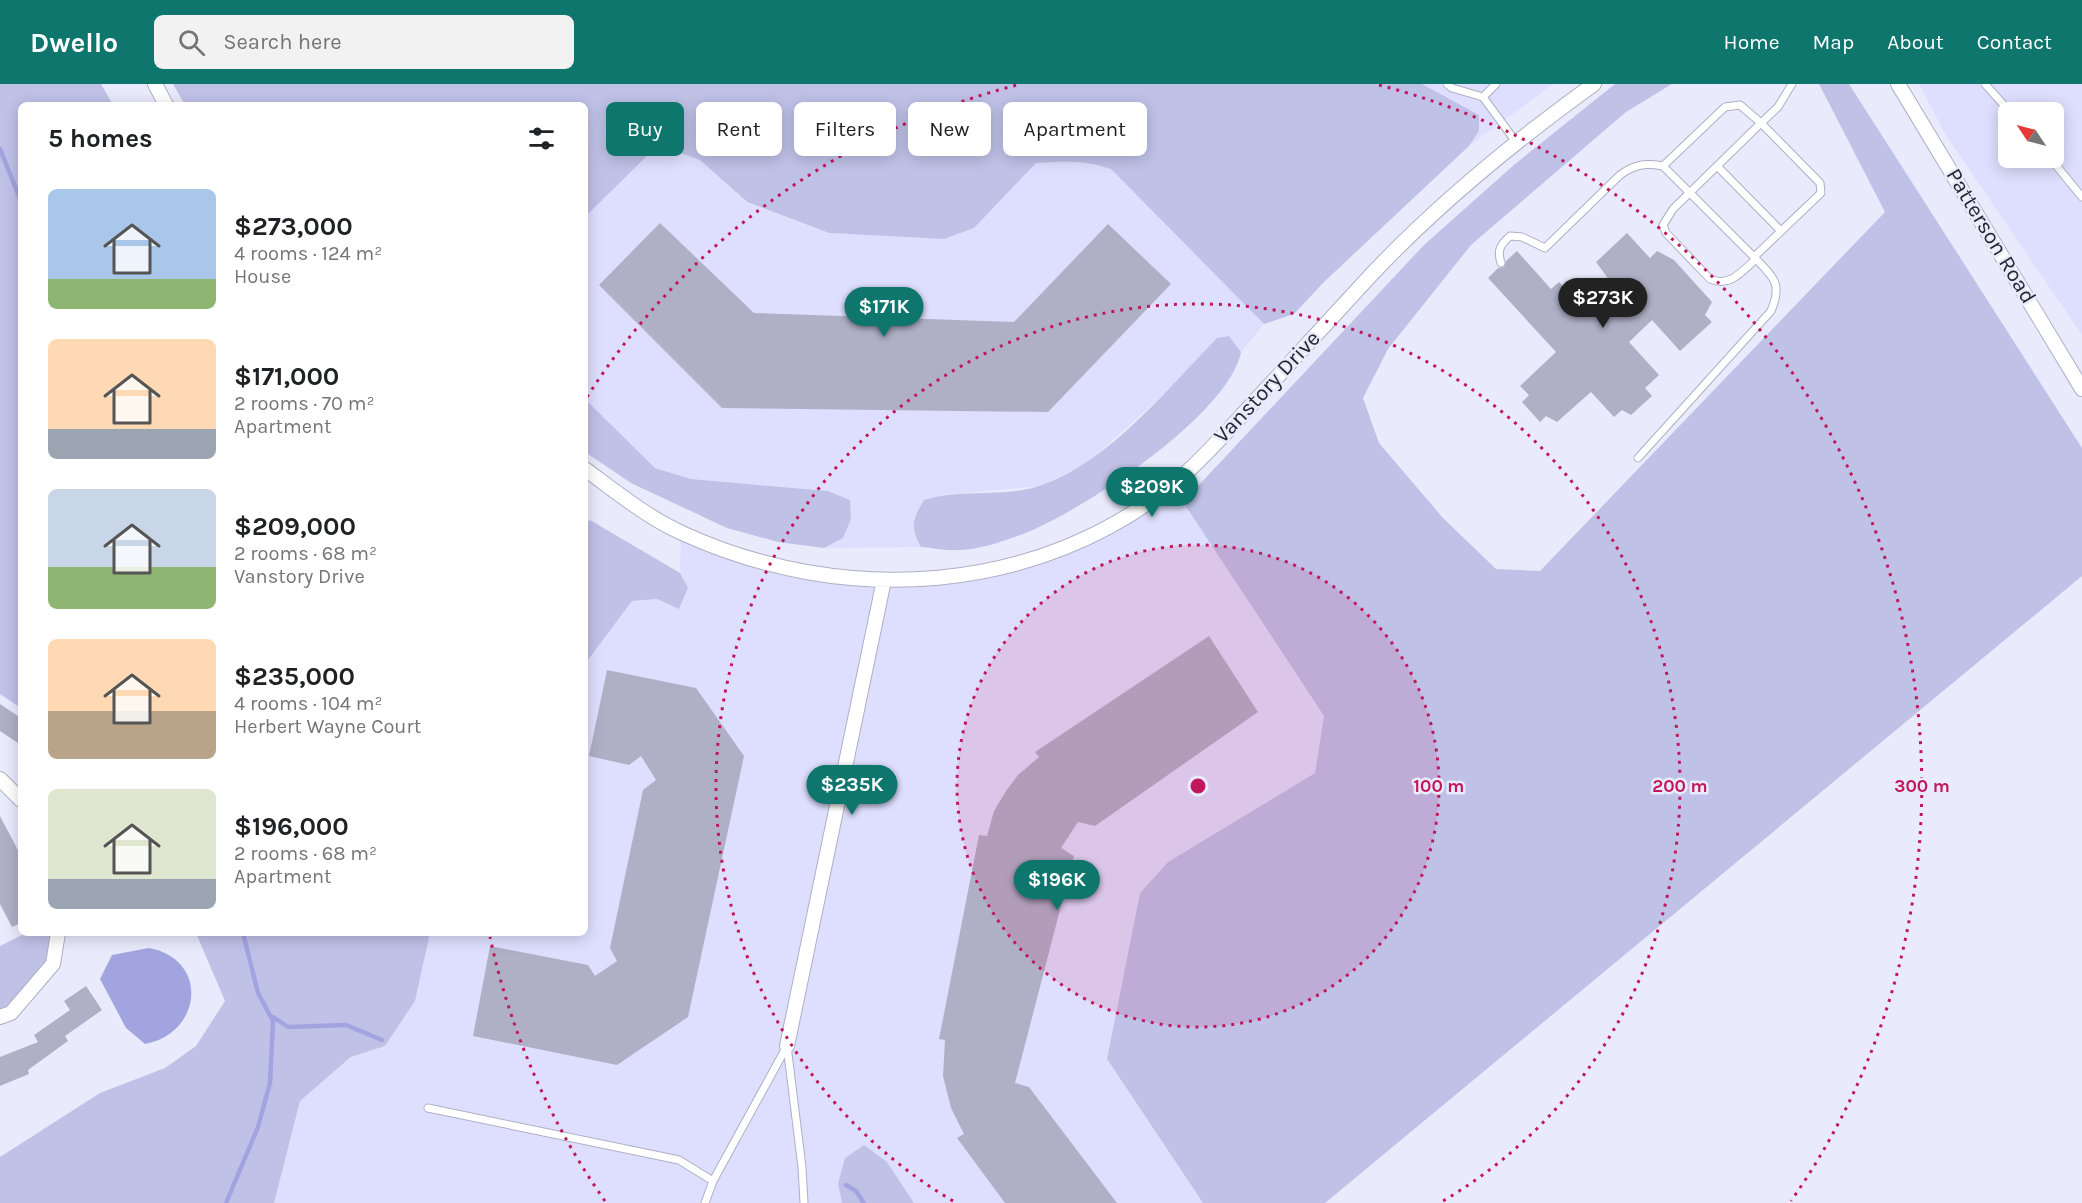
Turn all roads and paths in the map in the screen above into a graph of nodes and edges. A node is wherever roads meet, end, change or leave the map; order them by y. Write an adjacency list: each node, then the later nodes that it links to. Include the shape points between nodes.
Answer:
1 (155, 84): 9 (street)
2 (1447, 84): 8 (lane)
3 (1496, 84): 8 (lane)
4 (1594, 84): 12 (street, Vanstory Drive)
5 (1792, 84): 11 (lane, via 1778,107)
6 (1898, 84): 21 (street, Patterson Road)
7 (1985, 84): 10 (lane)
8 (1483, 97): 12 (lane)
9 (164, 102)
10 (2001, 102)
11 (1761, 123): 13 (lane, via 1740,105 1725,107); 14 (lane); 18 (lane, via 1820,183 1821,193)
12 (1516, 142): 24 (street, Vanstory Drive, via 1374,272 1178,480 1134,511 1074,543 1007,567)
13 (1664, 166): 16 (lane); 20 (lane, via 1632,166 1545,248 1510,236 1501,244)
14 (1717, 166): 16 (lane); 18 (lane)
15 (2058, 168): 17 (lane)
16 (1690, 193): 19 (lane); 19 (lane, via 1673,209 1664,225 1666,233 1710,279 1733,280)
17 (2082, 197)
18 (1781, 231): 19 (lane)
19 (1755, 258): 22 (lane, via 1775,279 1778,295 1771,311)
20 (1501, 263)
21 (2082, 389)
22 (1638, 458)
23 (588, 471): 24 (street, Vanstory Drive, via 663,523 736,555 794,572)
24 (884, 580): 29 (street)
25 (0, 779): 26 (street)
26 (18, 797)
27 (58, 936): 28 (street, via 53,964 10,1013)
28 (0, 1017)
29 (787, 1046): 31 (lane); 33 (lane)
30 (428, 1108): 31 (lane, via 679,1160)
31 (713, 1181): 32 (lane)
32 (705, 1203)
33 (804, 1203)

